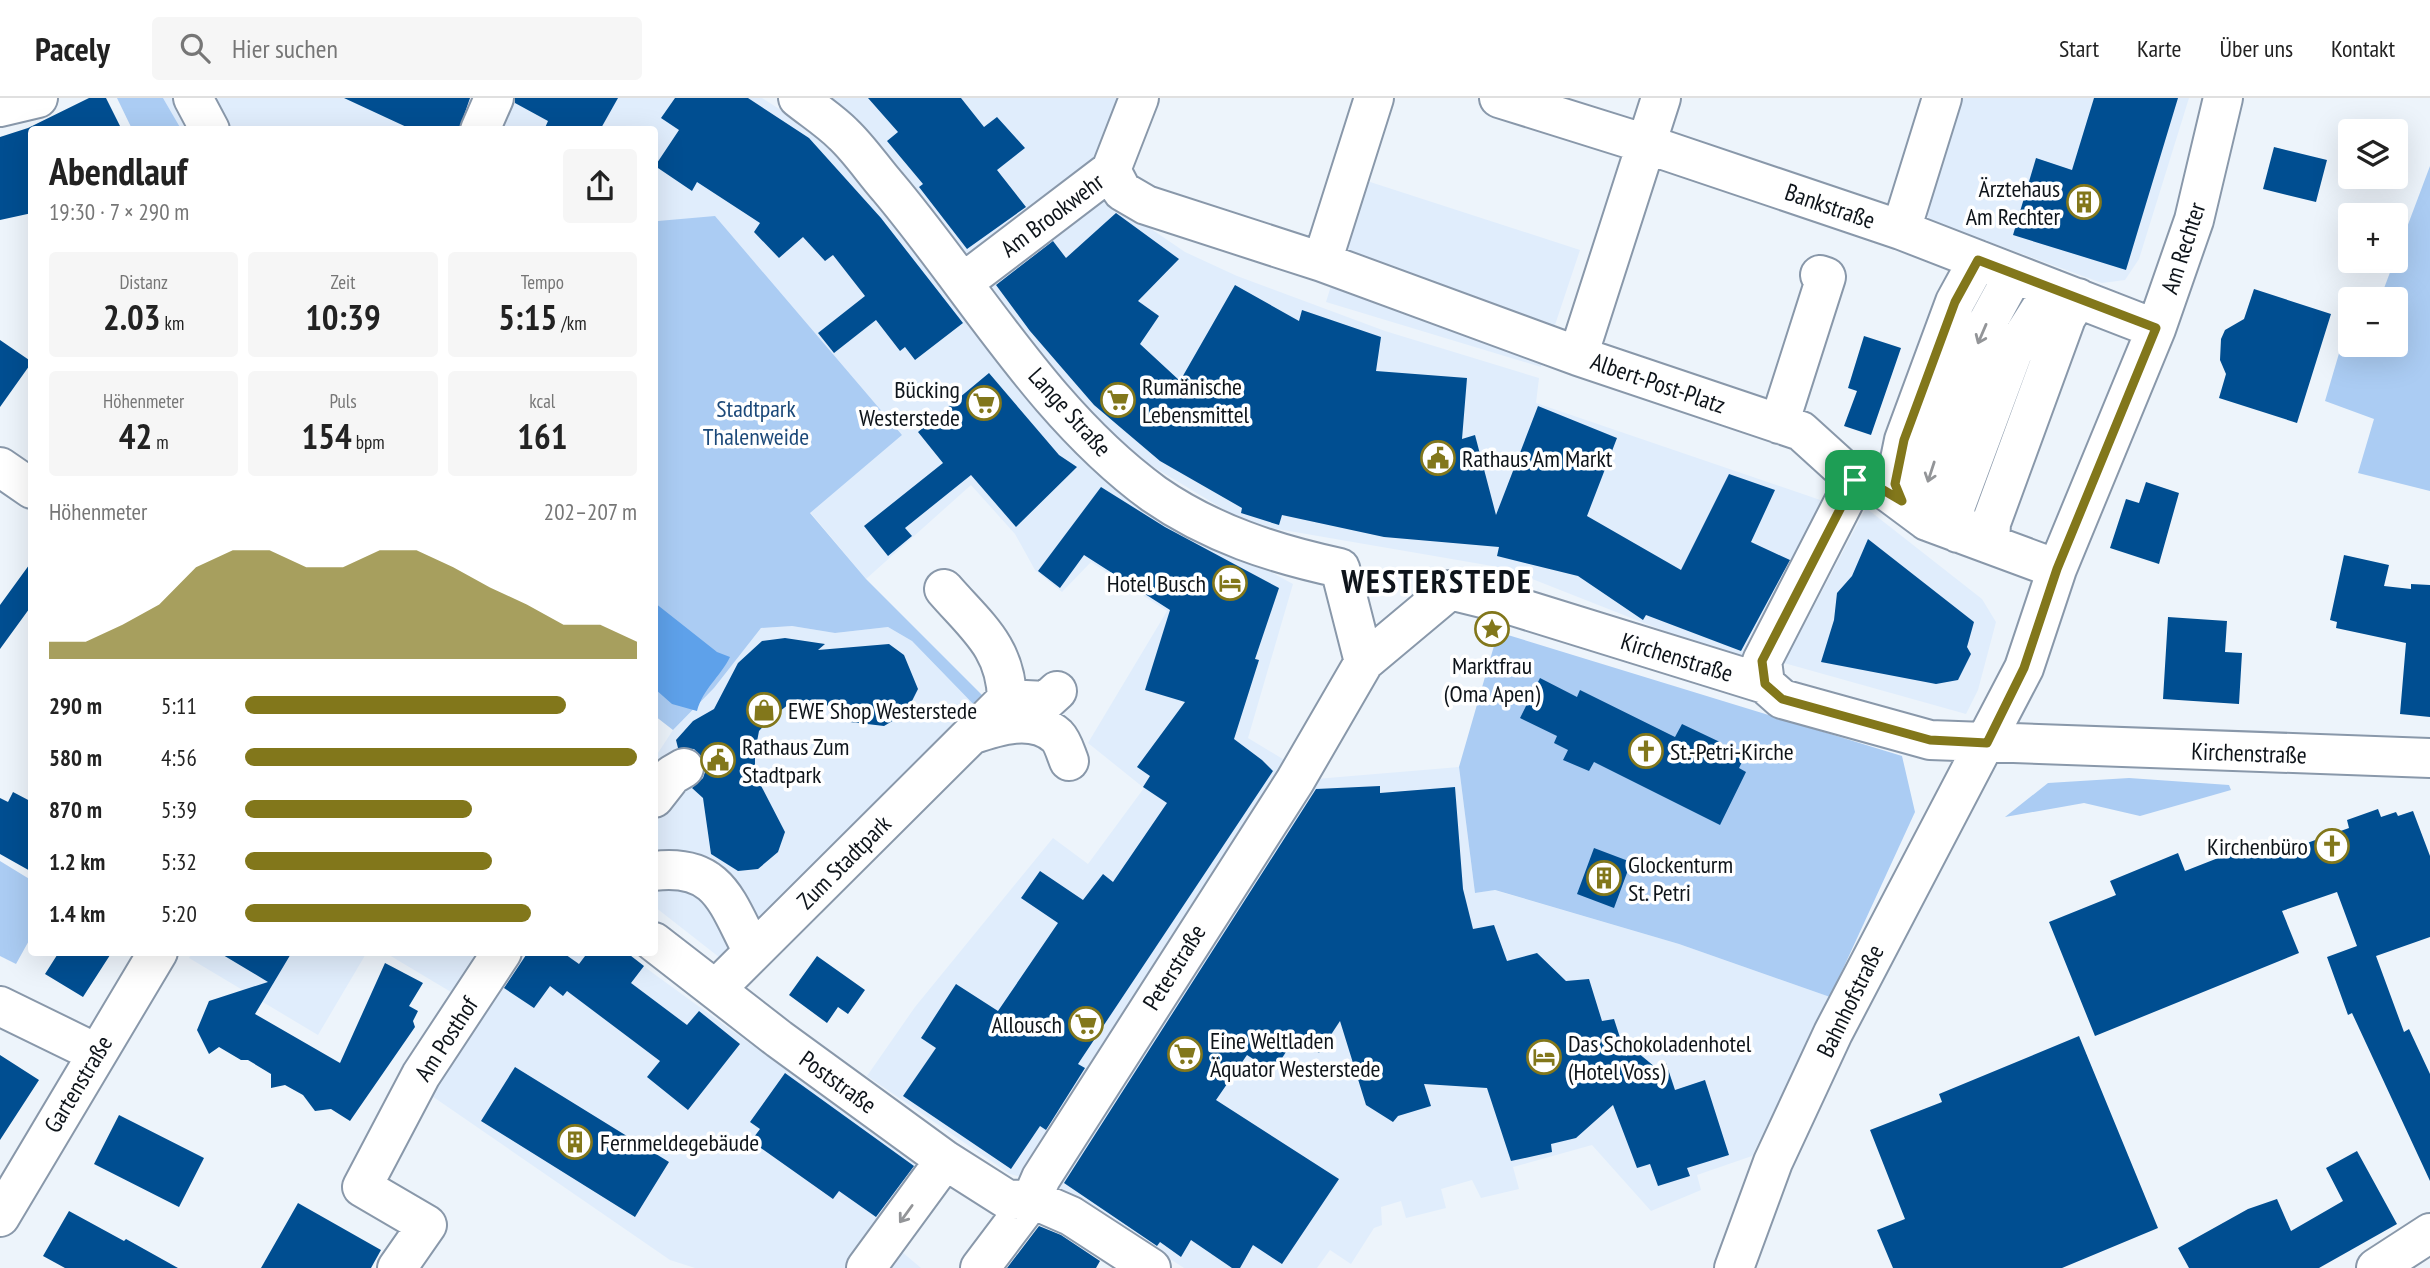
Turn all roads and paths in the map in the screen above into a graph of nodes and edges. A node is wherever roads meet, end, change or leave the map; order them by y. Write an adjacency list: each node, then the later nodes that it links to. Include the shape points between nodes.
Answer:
1 (38, 98): 10 (street)
2 (192, 98): 12 (street)
3 (494, 98): 13 (street)
4 (798, 98): 21 (street, Lange Straße, via 844,135)
5 (1139, 98): 15 (street, Am Brookwehr)
6 (1499, 98): 14 (street, Bankstraße)
7 (1661, 98): 14 (street, Albert-Post-Platz)
8 (1942, 98): 16 (street, via 1911,156)
9 (2222, 98): 23 (street, Am Rechter, via 2194,220)
10 (0, 107)
11 (1364, 120): 18 (street, via 1329,194)
12 (208, 126)
13 (482, 126)
14 (1646, 144): 16 (street, Bankstraße); 24 (street, Albert-Post-Platz, via 1620,210 1609,288)
15 (1111, 170): 18 (street, via 1122,191 1146,205); 21 (street, Am Brookwehr)
16 (1900, 230): 17 (street, Bankstraße)
17 (1978, 260): 19 (street, Bankstraße); 29 (street, via 1955,302 1904,440 1895,484)
18 (1322, 262): 24 (street)
19 (2014, 274): 22 (street, Bankstraße); 29 (street, one-way to 29, via 1984,329 1924,494)
20 (1820, 275): 25 (street, via 1826,276 1792,345)
21 (964, 282): 32 (street, Lange Straße, via 1086,434 1156,495 1220,531 1278,555 1340,568)
22 (2065, 293): 23 (street, Bankstraße); 29 (street, via 2057,343); 29 (street, via 2013,352 1955,508)
23 (2156, 328): 30 (street, Am Rechter)
24 (1578, 356): 25 (street, Albert-Post-Platz)
25 (1779, 424): 27 (street, Albert-Post-Platz, via 1801,431)
26 (0, 467): 28 (street)
27 (1855, 480): 29 (street); 33 (street, via 1762,661)
28 (28, 486)
29 (1954, 522): 30 (street)
30 (2057, 569): 37 (street, Am Rechter, via 2024,668)
31 (944, 589): 35 (street, via 995,648 1006,673)
32 (1364, 662): 33 (street, Kirchenstraße, via 1450,590); 51 (street, Peterstraße, via 1295,781 1062,1144)
33 (1765, 684): 37 (street, Kirchenstraße, via 1782,699 1930,740)
34 (1057, 691): 35 (street, via 1046,701)
35 (1007, 699): 36 (street, Zum Stadtpark)
36 (971, 735): 39 (street, Zum Stadtpark, via 1006,723 1042,727 1059,737); 44 (street, Zum Stadtpark)
37 (1987, 743): 38 (street, Kirchenstraße); 58 (street, Bahnhofstraße, via 1884,909)
38 (2430, 758)
39 (1069, 761)
40 (684, 768): 41 (street, via 671,775)
41 (658, 793)
42 (658, 871): 44 (street, via 679,868 701,875 720,889)
43 (658, 945): 47 (street, Poststraße)
44 (753, 953): 47 (street, Zum Stadtpark)
45 (156, 956): 49 (street, Gartenstraße)
46 (500, 956): 54 (street, Am Posthof, via 403,1134 362,1186 427,1225)
47 (720, 990): 50 (street, Poststraße, via 779,1039)
48 (0, 1006): 49 (street)
49 (96, 1053): 52 (street, Gartenstraße)
50 (946, 1160): 51 (street, Poststraße, via 1007,1200); 55 (street, one-way to 55)
51 (1032, 1199): 56 (street, Peterstraße); 57 (street, Poststraße, via 1071,1216)
52 (0, 1217)
53 (2430, 1233): 59 (street)
54 (397, 1268)
55 (866, 1268)
56 (980, 1268)
57 (1151, 1268)
58 (1734, 1268)
59 (2376, 1268)

